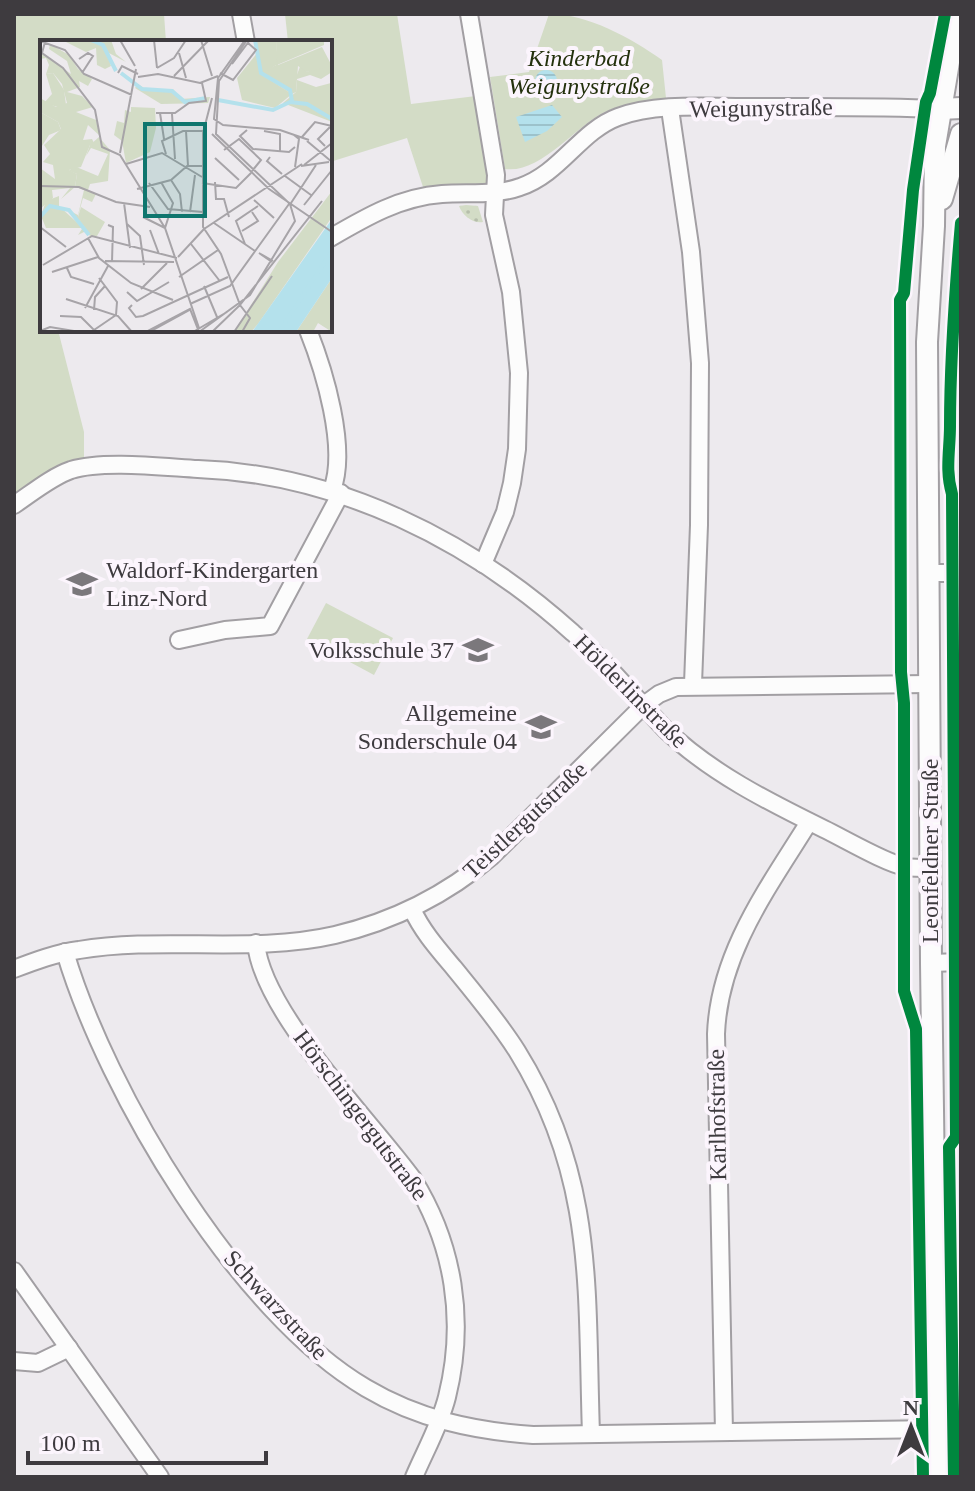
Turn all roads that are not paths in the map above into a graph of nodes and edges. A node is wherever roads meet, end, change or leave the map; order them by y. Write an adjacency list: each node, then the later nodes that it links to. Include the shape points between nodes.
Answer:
1 (241, 14): 4 (street)
2 (469, 14): 10 (street, via 496,175)
3 (957, 14): 7 (main road, Leonfeldner Straße)
4 (246, 40)
5 (961, 108): 7 (main road)
6 (670, 109): 7 (street, Weigunystraße); 10 (street, Weigunystraße, via 620,116 601,125 536,180); 20 (street, via 691,252 700,363)
7 (940, 109): 8 (main road); 11 (main road, Leonfeldner Straße)
8 (961, 126)
9 (961, 134): 11 (main road, Leonfeldner Straße)
10 (494, 193): 12 (street, Weigunystraße, via 441,194 399,202); 16 (street, via 516,332 519,416 505,512)
11 (934, 226): 17 (main road, Leonfeldner Straße, via 927,342)
12 (332, 237)
13 (309, 332): 14 (street, via 332,421)
14 (336, 492): 15 (street, Hölderlinstraße, via 246,472 95,466 68,471); 16 (street, Hölderlinstraße, via 406,521); 19 (street, via 270,626)
15 (14, 505)
16 (483, 564): 22 (street, Hölderlinstraße, via 574,633)
17 (928, 573): 18 (street); 21 (main road, Leonfeldner Straße)
18 (961, 573)
19 (179, 640)
20 (693, 684): 21 (street, Teistlergutstraße); 22 (street, Teistlergutstraße, via 668,690)
21 (928, 684): 24 (main road, Leonfeldner Straße)
22 (644, 705): 23 (street, Hölderlinstraße, via 716,770); 25 (street, Teistlergutstraße, via 492,856 442,894)
23 (809, 822): 24 (street, Hölderlinstraße, via 904,867); 36 (street, Karlhofstraße, via 742,932 716,1014)
24 (930, 868): 29 (main road, Leonfeldner Straße)
25 (412, 909): 26 (street, Teistlergutstraße, via 334,935); 37 (street, via 516,1050 562,1146 583,1237)
26 (256, 943): 27 (street, Teistlergutstraße, via 120,945); 34 (street, Hörschingergutstraße, via 263,971 288,1019 413,1179 442,1239 455,1294 456,1328 447,1395)
27 (65, 952): 30 (street, Teistlergutstraße); 34 (street, Schwarzstraße, via 85,1011 140,1123 200,1220 247,1280 338,1369 368,1389)
28 (961, 962): 29 (street)
29 (931, 963): 35 (main road, Leonfeldner Straße)
30 (14, 969)
31 (14, 1271): 32 (street)
32 (69, 1348): 33 (street, via 38,1363); 38 (street)
33 (14, 1361)
34 (438, 1420): 37 (street, Schwarzstraße, via 497,1432); 39 (street, Hörschingergutstraße)
35 (938, 1429): 36 (street, Schwarzstraße); 40 (main road, Leonfeldner Straße)
36 (724, 1432): 37 (street, Schwarzstraße)
37 (591, 1434)
38 (160, 1477)
39 (414, 1477)
40 (938, 1477)

